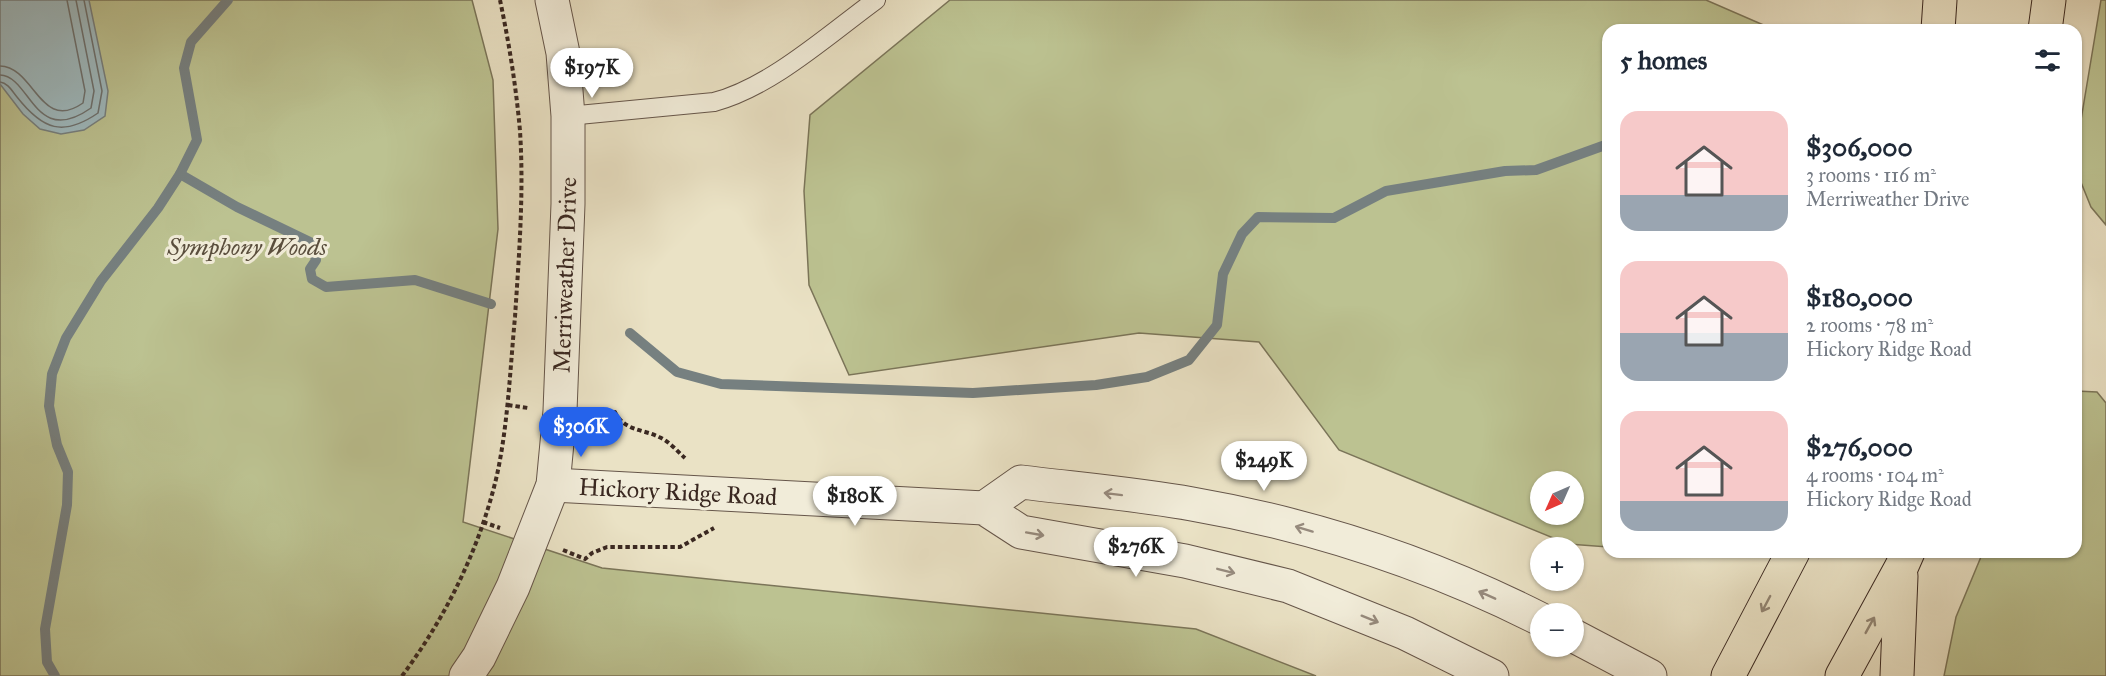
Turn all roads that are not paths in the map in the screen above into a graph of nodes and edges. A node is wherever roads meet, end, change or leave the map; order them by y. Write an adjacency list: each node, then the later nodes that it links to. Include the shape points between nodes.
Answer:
1 (552, 0): 7 (street, Merriweather Drive, via 563,53)
2 (876, 0): 7 (lane, via 784,68 732,98)
3 (1940, 0): 5 (main road)
4 (2049, 0): 6 (main road)
5 (1938, 24)
6 (2045, 24)
7 (568, 116): 8 (street, Merriweather Drive, via 560,411)
8 (553, 485): 9 (street, Hickory Ridge Road); 14 (street, Merriweather Drive, via 513,587)
9 (984, 508): 12 (street, one-way to 9, via 1424,566 1281,522 1191,503 1021,482); 15 (street, Hickory Ridge Road, one-way to 15, via 1021,532 1185,561 1288,586 1405,633)
10 (1791, 558): 17 (main road, one-way to 17)
11 (1905, 560): 18 (main road, one-way to 11); 19 (main road)
12 (1530, 614)
13 (1584, 641): 16 (street)
14 (466, 676)
15 (1492, 676)
16 (1650, 676)
17 (1728, 676)
18 (1842, 676)
19 (1897, 676)

